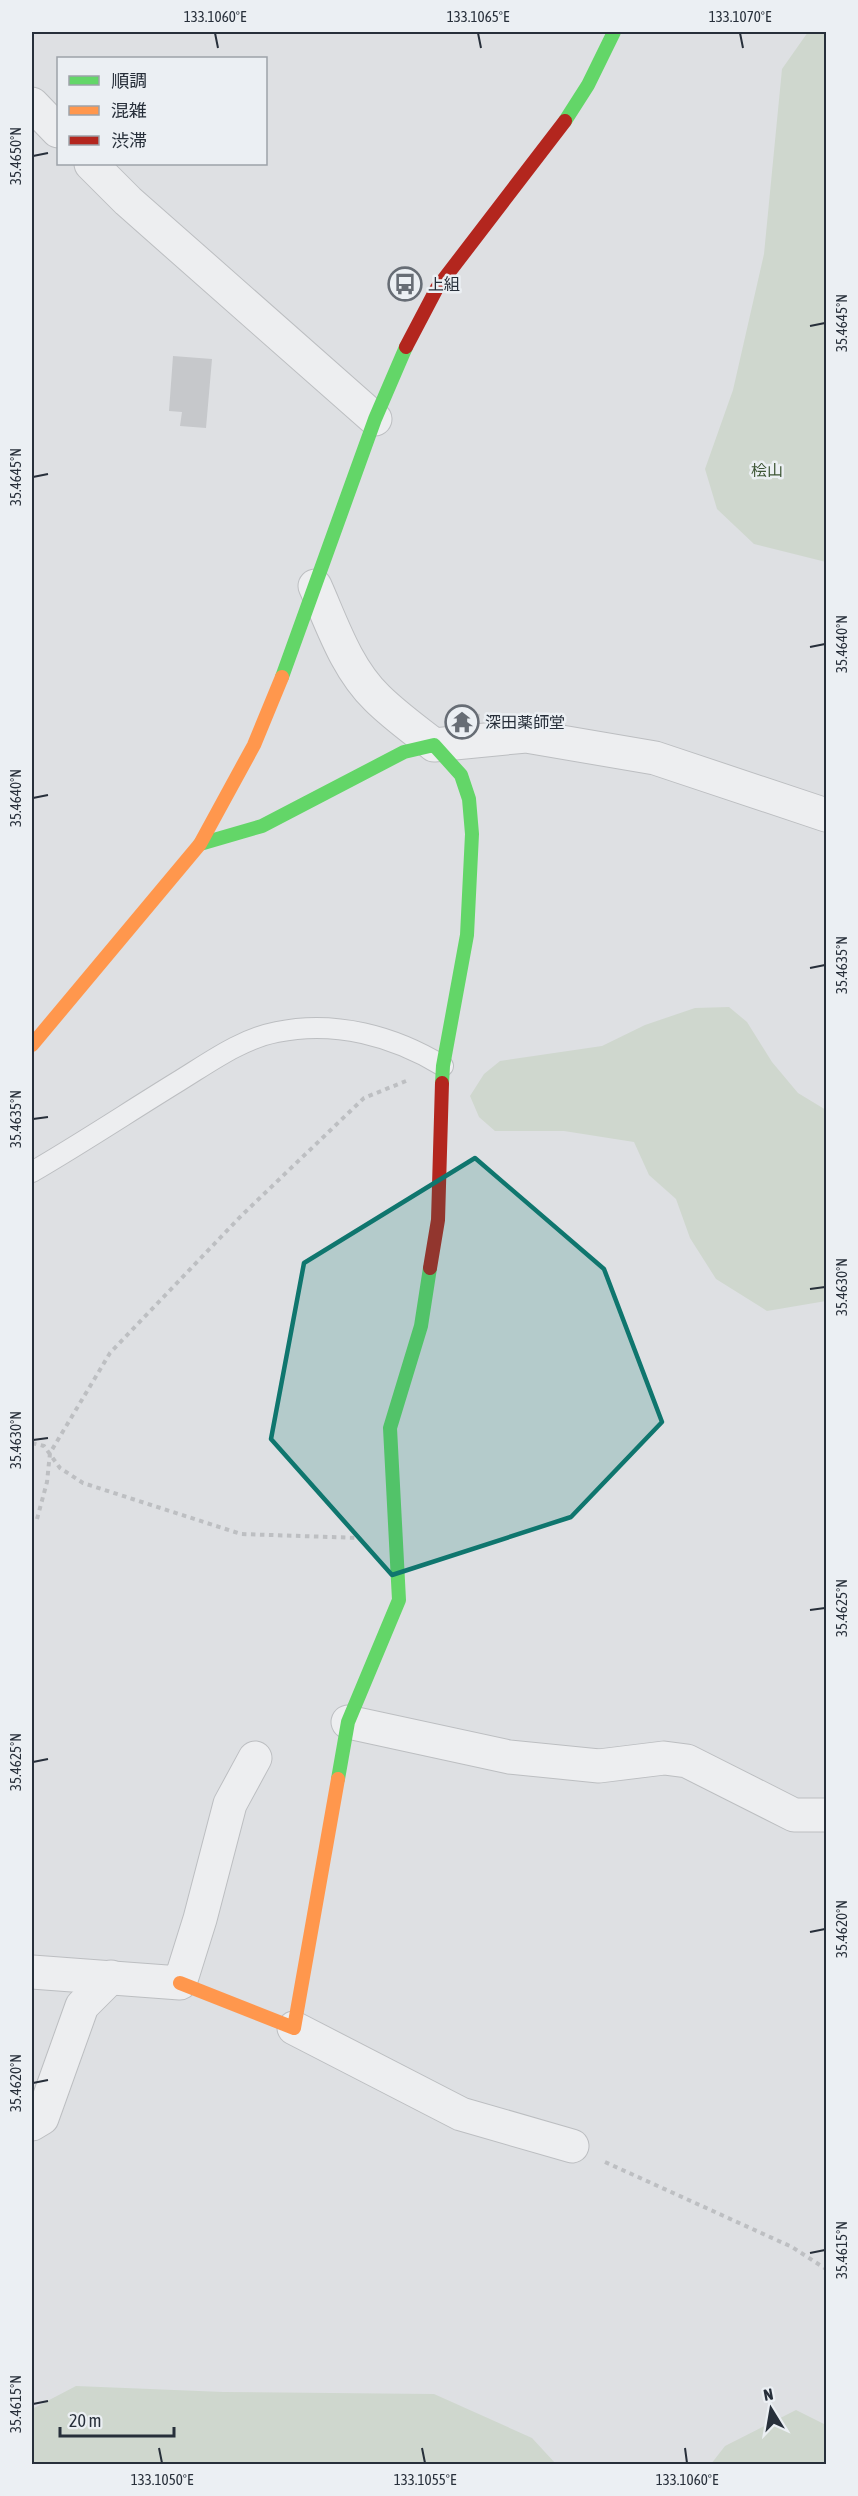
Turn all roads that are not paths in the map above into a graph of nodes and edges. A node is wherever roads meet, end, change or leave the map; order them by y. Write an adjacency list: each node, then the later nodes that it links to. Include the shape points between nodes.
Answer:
1 (614, 32): 5 (street, via 588,85 555,136 436,288)
2 (32, 104): 3 (street)
3 (57, 130)
4 (92, 165): 5 (street)
5 (375, 419): 6 (street)
6 (315, 585): 7 (street, via 345,655 361,679 376,698); 9 (street, via 254,744)
7 (434, 745): 8 (street, via 526,736 655,758); 9 (street, via 404,752 262,826); 11 (street, via 461,775 469,799 472,834 467,935)
8 (826, 816)
9 (200, 844): 10 (street)
10 (32, 1045)
11 (443, 1066): 12 (lane, via 390,1040 351,1030 311,1028 276,1032 223,1053); 13 (street, via 438,1220 421,1326 390,1428 399,1600)
12 (32, 1172)
13 (348, 1722): 15 (street, via 509,1757 599,1766 664,1758 687,1761 794,1815); 19 (street)
14 (255, 1758): 18 (street, via 230,1804)
15 (826, 1815)
16 (32, 1972): 17 (street)
17 (111, 1977): 18 (street); 20 (street, via 82,2006 42,2118)
18 (180, 1983): 19 (street)
19 (294, 2028): 21 (street, via 461,2114)
20 (32, 2124)
21 (572, 2146)

